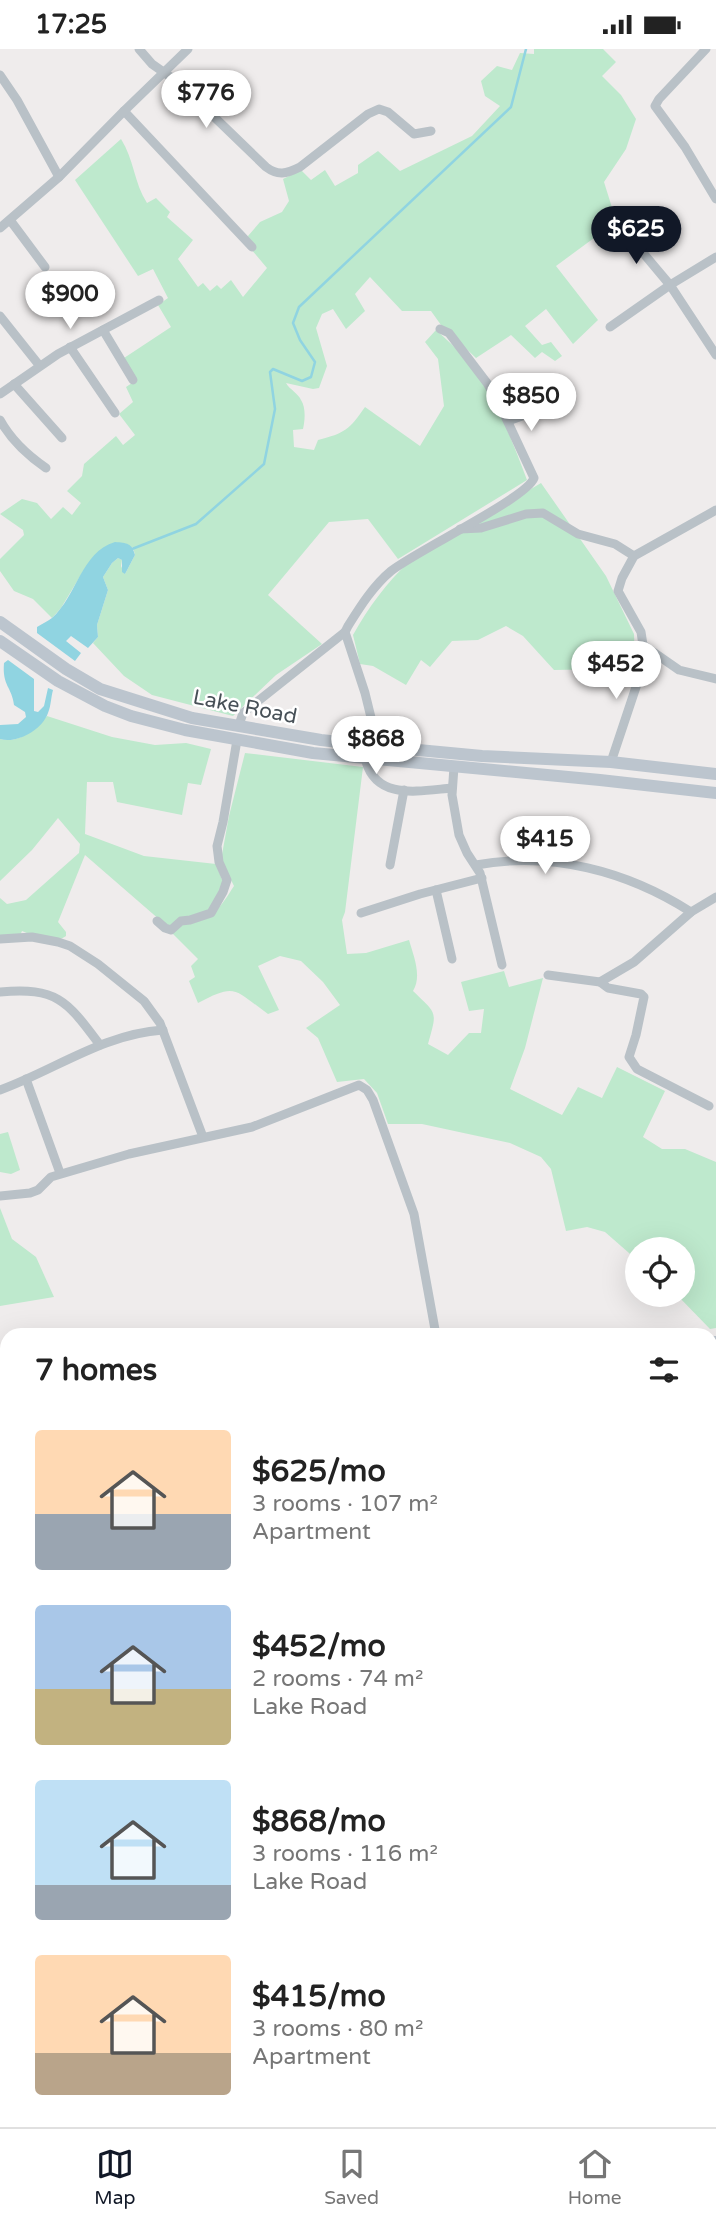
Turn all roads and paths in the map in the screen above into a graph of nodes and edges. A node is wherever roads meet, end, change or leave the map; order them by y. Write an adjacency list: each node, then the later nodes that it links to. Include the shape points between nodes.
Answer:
1 (139, 49): 4 (street)
2 (188, 49): 4 (street)
3 (706, 49): 9 (street, via 655,106)
4 (165, 72): 6 (street); 7 (street, via 279,174 299,167 379,109 388,111 414,134)
5 (0, 75): 8 (street)
6 (124, 111): 8 (street); 13 (street)
7 (431, 131)
8 (59, 177): 10 (street)
9 (716, 199)
10 (10, 220): 11 (street); 15 (street)
11 (0, 227)
12 (623, 229): 16 (street)
13 (252, 247)
14 (716, 257): 16 (street)
15 (46, 267)
16 (670, 285): 19 (street); 23 (street)
17 (159, 300): 21 (street)
18 (0, 316): 24 (street)
19 (610, 327)
20 (440, 329): 31 (street, via 462,349)
21 (103, 330): 22 (street); 25 (street)
22 (70, 347): 24 (street); 29 (street)
23 (716, 355)
24 (40, 365): 26 (street)
25 (133, 380)
26 (14, 384): 27 (street); 32 (street)
27 (0, 394)
28 (561, 402): 31 (street)
29 (115, 413)
30 (0, 420): 33 (street, via 23,450)
31 (508, 421): 35 (street, via 533,481)
32 (62, 437)
33 (46, 468)
34 (716, 510): 36 (street)
35 (459, 529): 36 (street, via 543,513 578,534 615,544); 38 (street, via 389,573)
36 (634, 556): 40 (street, via 618,591 641,632)
37 (0, 622): 42 (main road, Lake Road, via 100,689 192,718)
38 (345, 632): 42 (street, via 243,713); 44 (street)
39 (0, 641): 43 (main road, Lake Road, via 105,706)
40 (643, 645): 41 (street, via 679,670); 46 (street, via 639,678)
41 (716, 679)
42 (239, 725): 44 (main road, Lake Road)
43 (237, 740): 45 (main road, Lake Road); 59 (street, via 217,846 227,880 223,893 211,913 180,921 174,929)
44 (378, 746): 46 (main road, Lake Road)
45 (365, 758): 47 (main road, Lake Road); 50 (street, via 376,781 389,789)
46 (611, 762): 48 (main road, Lake Road)
47 (454, 767): 49 (street); 51 (main road, Lake Road)
48 (716, 774)
49 (452, 788): 50 (street); 53 (street, via 459,835)
50 (404, 790): 52 (street)
51 (716, 793)
52 (390, 865)
53 (476, 865): 54 (street); 57 (street, via 523,859 566,863 614,874)
54 (482, 879): 55 (street); 62 (street)
55 (436, 890): 58 (street); 61 (street)
56 (716, 897): 57 (street)
57 (691, 912): 64 (street, via 634,962)
58 (361, 913)
59 (157, 921)
60 (0, 939): 66 (street, via 32,937 70,946 144,1000)
61 (452, 959)
62 (502, 965)
63 (548, 975): 64 (street)
64 (600, 982): 70 (street, via 644,997 629,1057 637,1069)
65 (0, 992): 67 (street, via 33,990 55,998 73,1010)
66 (163, 1030): 67 (street); 71 (street)
67 (100, 1045): 68 (street)
68 (26, 1079): 69 (street); 72 (street)
69 (0, 1090)
70 (709, 1106)
71 (203, 1137): 72 (street); 74 (street, via 252,1127 359,1086 364,1088 373,1100 414,1214)
72 (61, 1173): 73 (street, via 30,1193)
73 (0, 1196)
74 (435, 1328)

